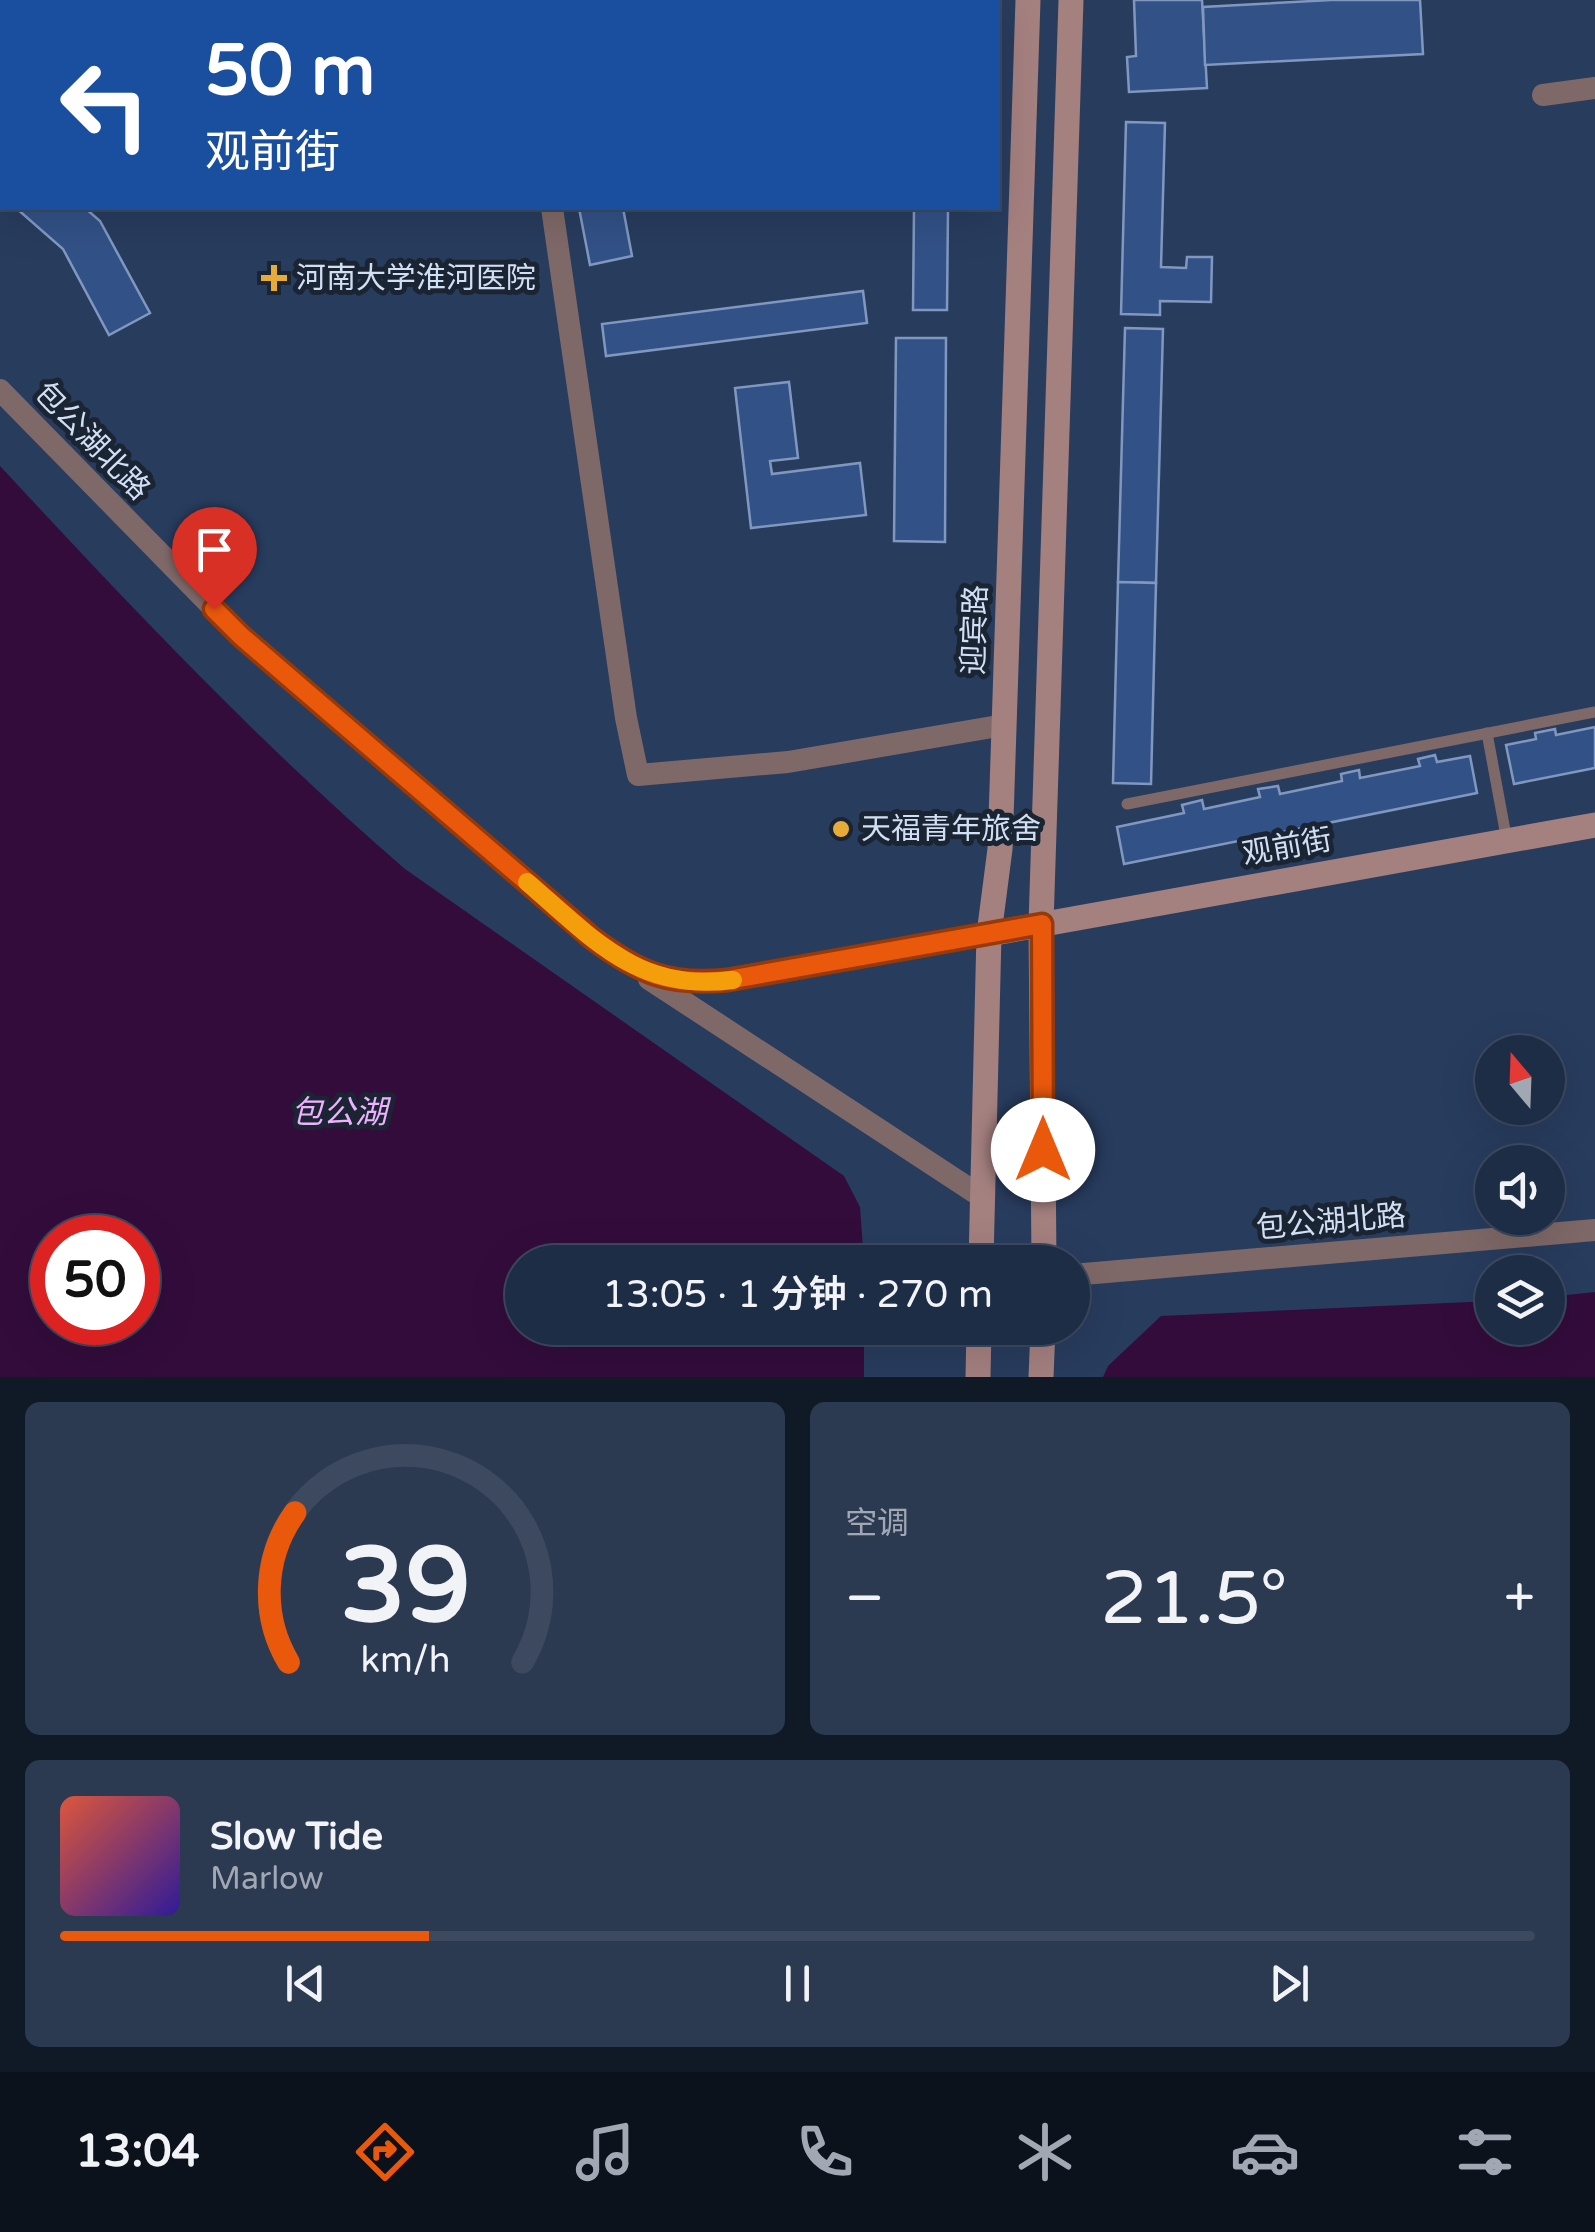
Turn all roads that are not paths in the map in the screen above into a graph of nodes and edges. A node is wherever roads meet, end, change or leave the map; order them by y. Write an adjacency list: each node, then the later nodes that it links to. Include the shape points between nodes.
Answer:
1 (1028, 0): 8 (main road, 迎宾路)
2 (1071, 0): 13 (main road)
3 (1595, 88): 4 (street)
4 (1543, 94)
5 (552, 210): 8 (street, via 638,775 788,762)
6 (0, 390): 15 (street, 包公湖北路, via 241,636)
7 (1595, 712): 9 (lane)
8 (1004, 725): 14 (main road, 迎宾路)
9 (1488, 733): 10 (lane); 12 (lane)
10 (1127, 804)
11 (1595, 825): 12 (main road, 观前街)
12 (1507, 841): 13 (main road, 观前街)
13 (1042, 924): 14 (main road, 观前街); 19 (main road)
14 (990, 934): 15 (street, 包公湖北路, via 710,982 664,978); 16 (main road, 迎宾路)
15 (630, 966): 16 (street)
16 (982, 1198): 18 (main road, 迎宾路)
17 (1595, 1230): 20 (street, 包公湖北路)
18 (981, 1245)
19 (1044, 1245)
20 (1090, 1273)
21 (979, 1345): 23 (main road)
22 (1042, 1345): 24 (main road)
23 (978, 1377)
24 (1042, 1377)

